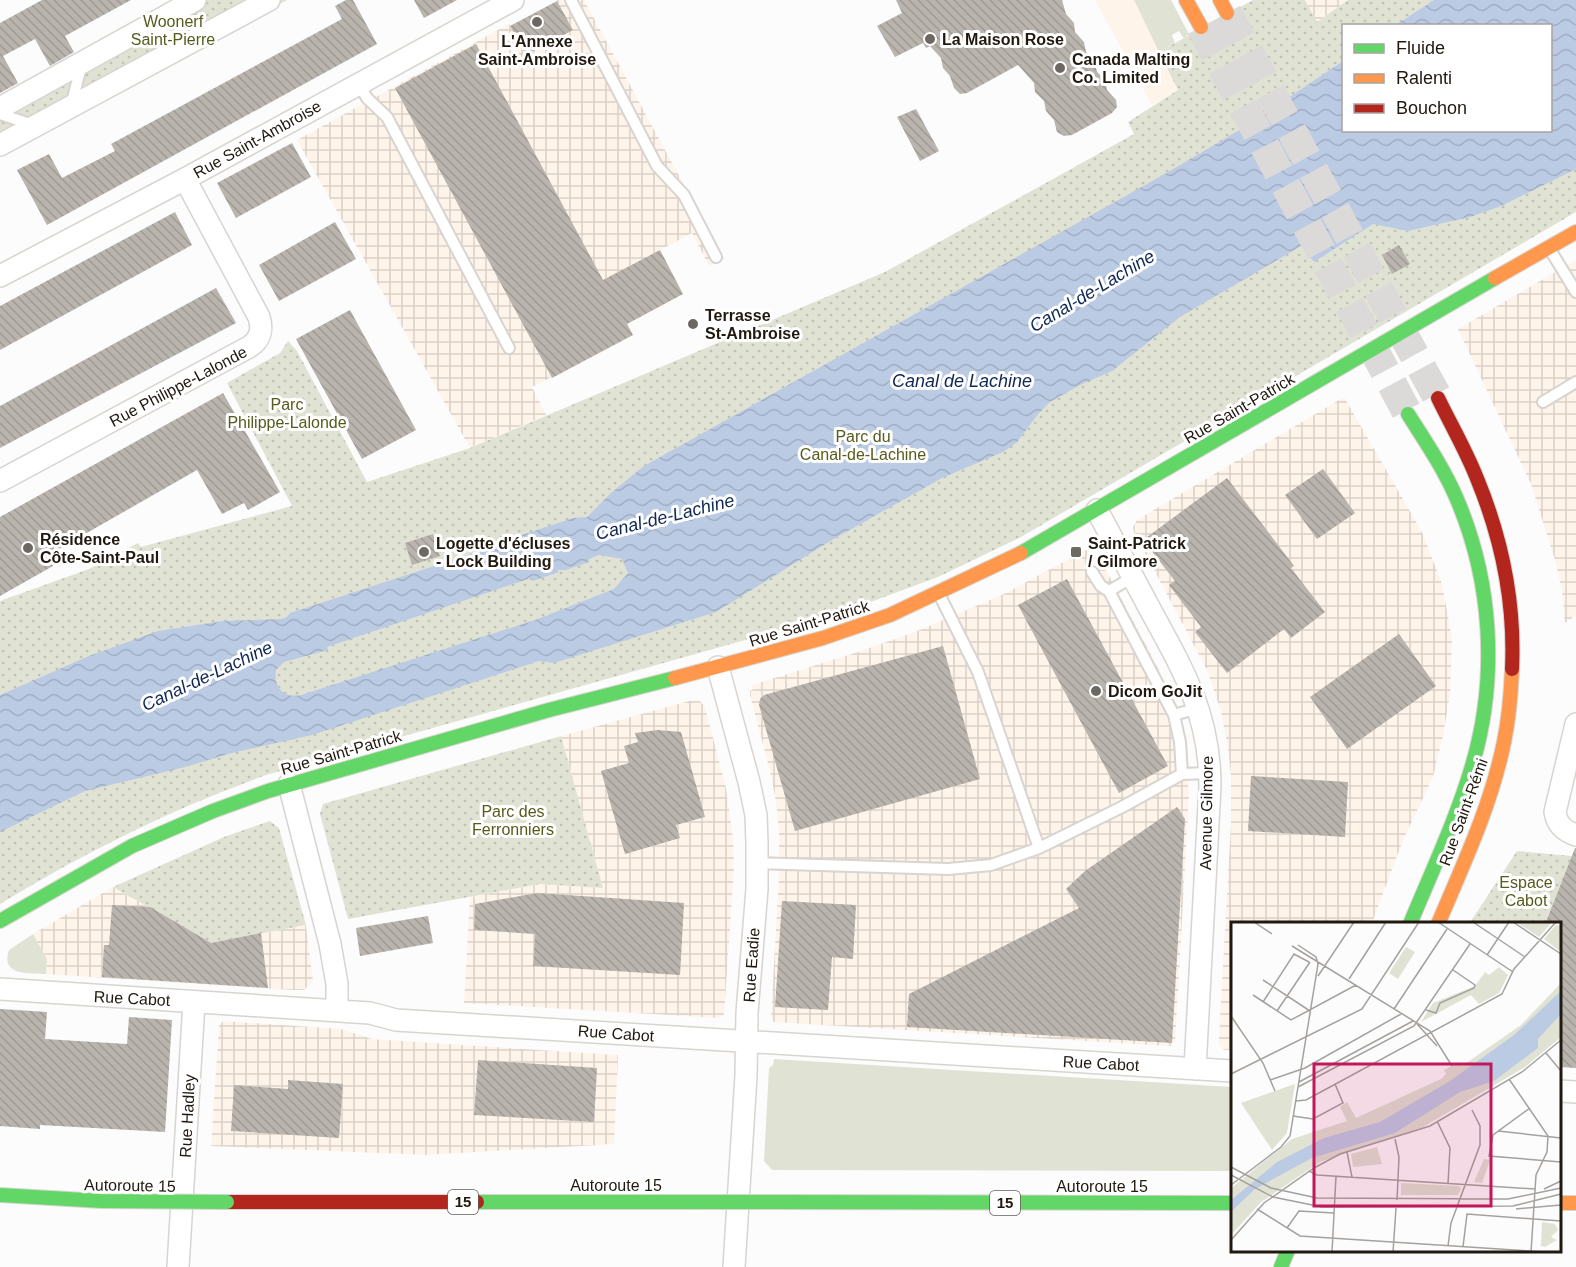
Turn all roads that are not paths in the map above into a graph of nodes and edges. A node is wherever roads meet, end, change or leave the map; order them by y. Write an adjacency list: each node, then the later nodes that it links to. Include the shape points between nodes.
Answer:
1 (195, 0): 8 (street)
2 (268, 0): 10 (street)
3 (513, 0): 12 (street, Rue Saint-Ambroise)
4 (571, 0): 21 (lane, via 657,166 684,195)
5 (1186, 0): 9 (main road)
6 (1220, 0): 7 (main road)
7 (1227, 13)
8 (147, 26): 10 (lane); 11 (street)
9 (1201, 27)
10 (187, 43): 13 (street)
11 (83, 62): 13 (lane); 14 (street)
12 (359, 84): 18 (street, Rue Saint-Ambroise); 24 (lane, via 387,117)
13 (71, 107): 16 (street)
14 (0, 108)
15 (0, 114): 16 (lane)
16 (36, 126): 17 (street)
17 (0, 145)
18 (185, 178): 22 (street, Rue Saint-Ambroise); 29 (street, Rue Philippe-Lalonde, via 259,317 261,330 257,341)
19 (1576, 232): 20 (main road, Rue Saint-Patrick)
20 (1549, 247): 23 (lane); 30 (main road, Rue Saint-Patrick)
21 (716, 257)
22 (0, 276)
23 (1576, 292)
24 (509, 348)
25 (1576, 382): 27 (lane)
26 (1438, 398): 47 (main road, Rue Saint-Rémi, via 1477,477 1496,534 1509,596 1513,654 1506,729 1496,778)
27 (1543, 402)
28 (1408, 414): 46 (main road, Rue Saint-Rémi, via 1449,481 1466,526 1483,596 1488,656 1483,719 1474,760)
29 (0, 481)
30 (1096, 510): 32 (street, Avenue Gilmore); 34 (main road, Rue Saint-Patrick, via 1030,549)
31 (1092, 572): 33 (lane)
32 (1133, 577): 33 (lane); 36 (street, Avenue Gilmore)
33 (1109, 591): 37 (lane)
34 (939, 594): 35 (main road, Rue Saint-Patrick, via 857,628); 43 (lane, via 978,672)
35 (718, 667): 41 (main road, Rue Saint-Patrick); 44 (street, Rue Eadie, via 753,799)
36 (1198, 708): 37 (lane); 39 (street, Avenue Gilmore)
37 (1174, 715): 40 (lane)
38 (1576, 724): 42 (street, via 1555,812 1566,831)
39 (1210, 773): 40 (lane); 52 (street, Avenue Gilmore)
40 (1182, 774): 43 (lane)
41 (289, 784): 45 (main road, Rue Saint-Patrick, via 149,838); 50 (street, via 330,944)
42 (1576, 835)
43 (1039, 848): 44 (lane, via 991,865 953,869)
44 (757, 863): 51 (street, Rue Eadie)
45 (0, 921)
46 (1411, 922)
47 (1439, 922)
48 (0, 988): 49 (street, Rue Cabot)
49 (194, 1002): 50 (street, Rue Cabot); 59 (street, Rue Hadley)
50 (337, 1011): 51 (street, Rue Cabot, via 396,1020)
51 (747, 1041): 52 (street, Rue Cabot); 60 (street, Rue Eadie)
52 (1195, 1069): 53 (street, Rue Cabot)
53 (1231, 1071)
54 (1561, 1091): 55 (street)
55 (1576, 1092)
56 (0, 1195): 57 (main road, Autoroute 15 / 15, bridge, via 227,1202)
57 (1231, 1203)
58 (1288, 1252): 61 (main road)
59 (178, 1267)
60 (734, 1267)
61 (1281, 1267)

